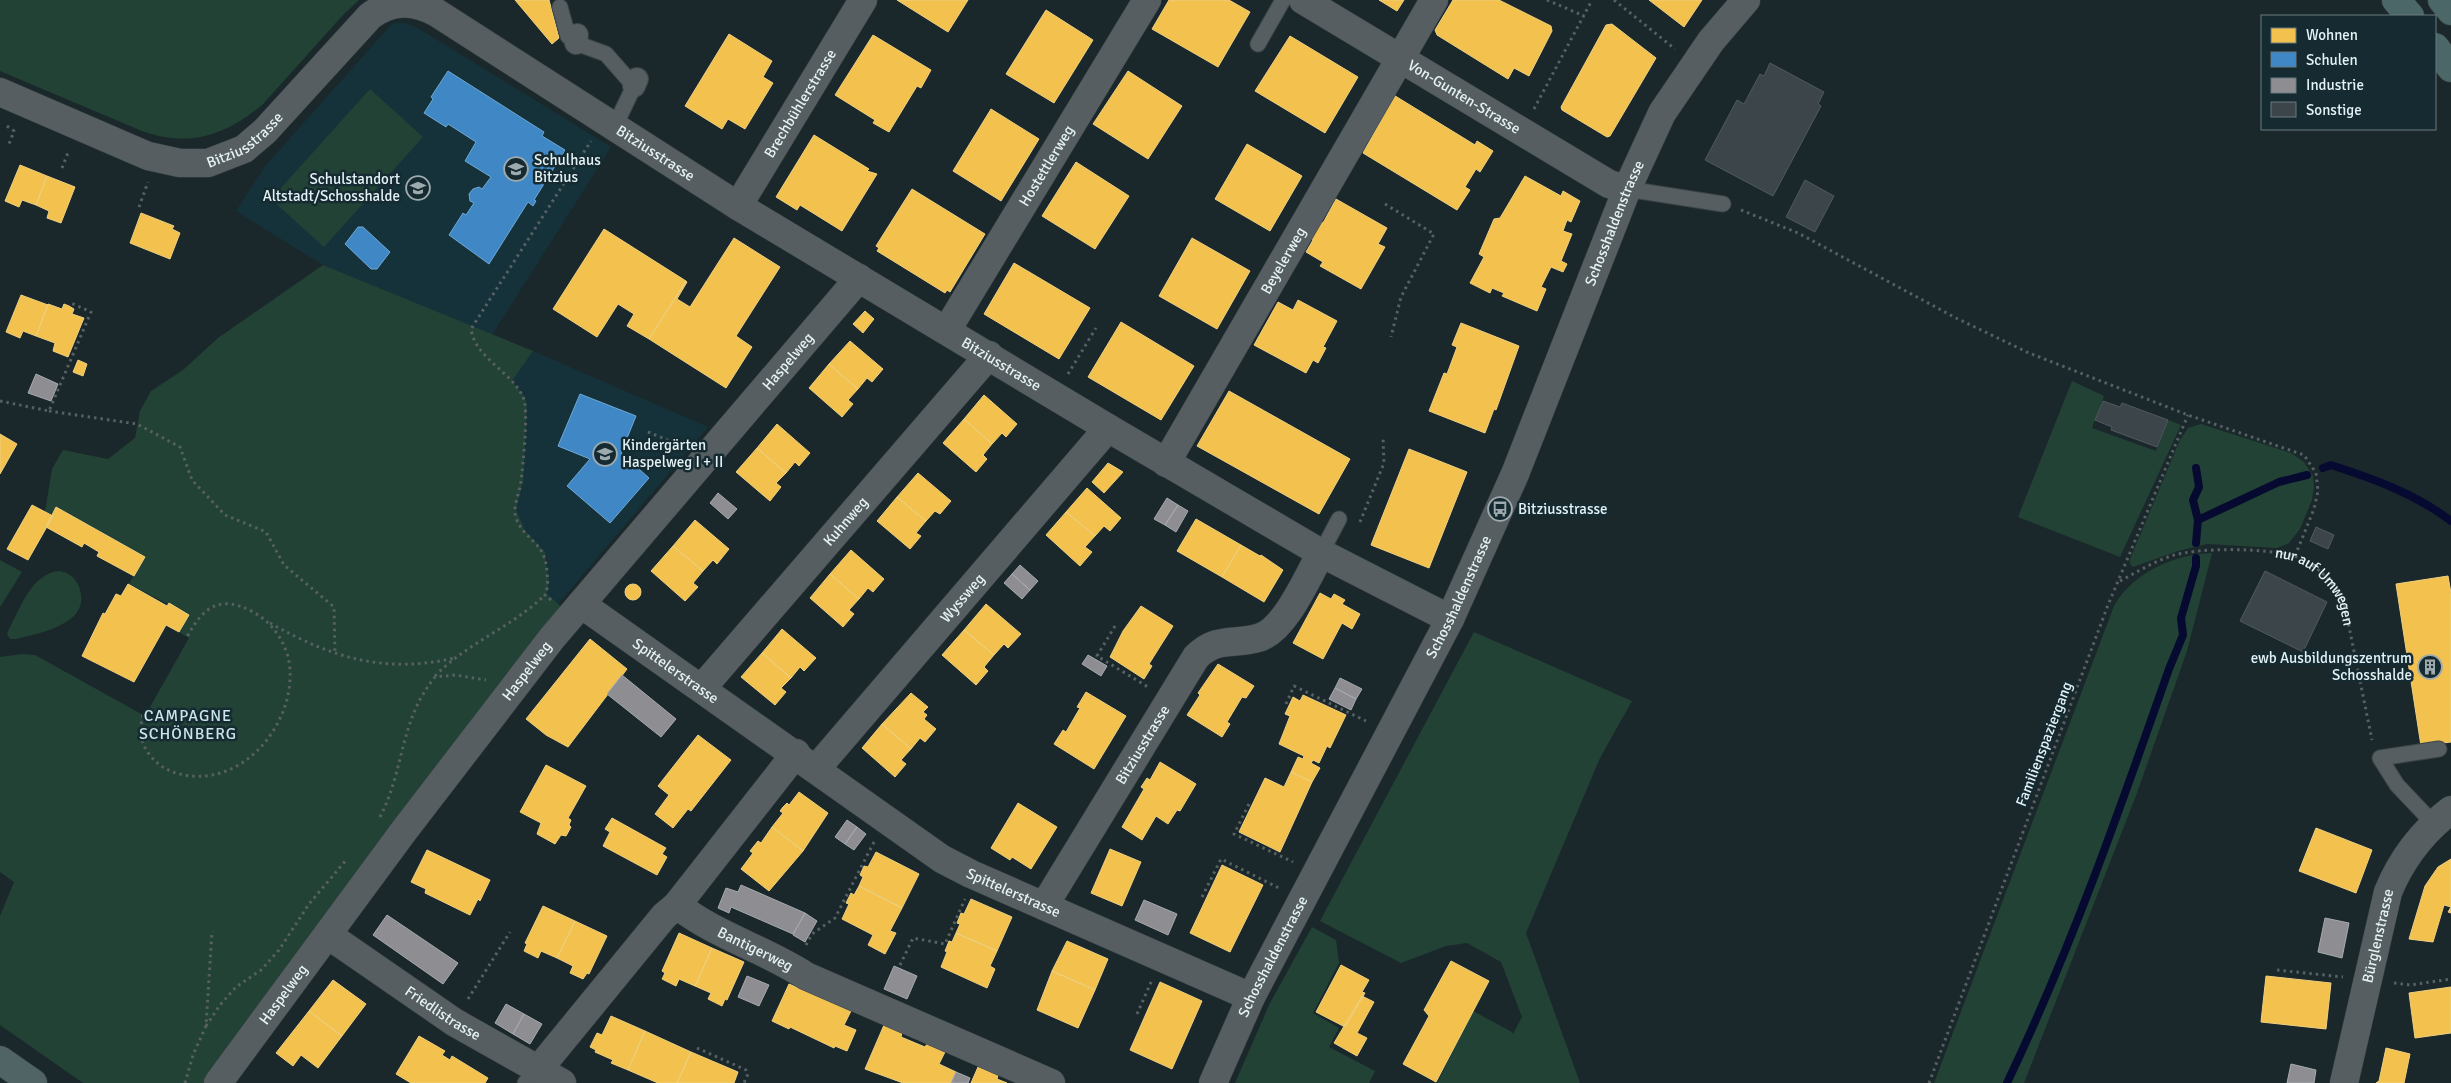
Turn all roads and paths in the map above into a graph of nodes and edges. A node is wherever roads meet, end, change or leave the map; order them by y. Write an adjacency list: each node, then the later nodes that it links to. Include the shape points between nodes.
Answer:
1 (863, 0): 33 (street, Brechbühlerstrasse)
2 (1147, 0): 38 (street, Hostettlerweg)
3 (1283, 0): 17 (lane)
4 (1303, 0): 20 (street, Von-Gunten-Strasse)
5 (1434, 0): 20 (street, Beyelerweg)
6 (1547, 0): 16 (path)
7 (1592, 0): 16 (path)
8 (1614, 0): 19 (path)
9 (1746, 0): 30 (street, Schosshaldenstrasse, via 1676,90)
10 (2396, 0): 15 (highway)
11 (2442, 0): 14 (highway)
12 (415, 2): 22 (street, Bitziusstrasse, via 392,4 370,16 265,131 244,149 208,163 180,163 148,156); 25 (street, Bitziusstrasse, via 437,13)
13 (560, 7): 25 (lane, via 568,36 606,54 635,83)
14 (2451, 11)
15 (2409, 15)
16 (1584, 16): 23 (path)
17 (1258, 44)
18 (2436, 48): 21 (highway)
19 (1680, 52)
20 (1398, 58): 30 (street, Von-Gunten-Strasse, via 1609,184); 49 (street, Beyelerweg)
21 (2451, 68)
22 (0, 92)
23 (1532, 114)
24 (0, 121): 26 (path, via 14,131)
25 (605, 130): 33 (street, Bitziusstrasse); 55 (path, via 471,329 478,346 518,389 526,404 522,481 515,510 520,525 544,553 548,582)
26 (9, 144)
27 (69, 150): 28 (path)
28 (62, 168)
29 (146, 188): 34 (path)
30 (1627, 189): 32 (lane); 57 (street, Schosshaldenstrasse, via 1516,474)
31 (1385, 204): 39 (path, via 1434,234 1401,297)
32 (1723, 204): 44 (path, via 1798,233 1956,318 2029,353)
33 (738, 206): 35 (street, Bitziusstrasse)
34 (139, 207)
35 (859, 278): 38 (street, Bitziusstrasse); 56 (street, Haspelweg)
36 (71, 303): 43 (path, via 91,312)
37 (1096, 328): 41 (path)
38 (947, 330): 40 (street, Bitziusstrasse)
39 (1391, 336)
40 (989, 355): 45 (street, Bitziusstrasse); 65 (street, Kuhnweg)
41 (1064, 382)
42 (0, 401): 43 (path)
43 (49, 411): 61 (path, via 137,424 180,447 192,480 225,515 266,532 284,565 334,607)
44 (2188, 415): 53 (path, via 2307,458 2316,473 2318,491); 54 (path, Familienspaziergang)
45 (1108, 428): 49 (street, Bitziusstrasse); 72 (street, Wyssweg)
46 (648, 432): 48 (path)
47 (1383, 438): 51 (path, via 1384,463)
48 (689, 449)
49 (1166, 463): 52 (street, Bitziusstrasse)
50 (1340, 519): 52 (lane)
51 (1358, 527)
52 (1321, 553): 57 (street, Bitziusstrasse); 66 (street, Bitziusstrasse, via 1279,624 1263,637 1216,643 1202,651)
53 (2295, 556): 54 (path, nur auf Umwegen, via 2228,550 2188,552 2154,562); 71 (path, nur auf Umwegen, via 2323,575 2344,602 2367,722)
54 (2119, 581): 107 (path, Familienspaziergang)
55 (545, 595): 56 (path); 62 (path, via 527,612)
56 (576, 611): 64 (street, Haspelweg); 65 (street, Spittelerstrasse)
57 (1450, 619): 93 (street, Schosshaldenstrasse)
58 (268, 622): 60 (path, via 244,606 220,605 206,610); 61 (path); 68 (path, via 278,634 290,663 290,693 280,721 250,758 235,767 207,776 169,771 144,748 141,735)
59 (1115, 626): 66 (path, via 1097,656)
60 (187, 637)
61 (335, 653): 62 (path, via 364,662 402,666)
62 (455, 658): 63 (path)
63 (435, 677): 64 (path, via 474,677); 76 (path, via 422,693 412,714 393,784)
64 (513, 688): 86 (street, Haspelweg)
65 (702, 688): 72 (street, Spittelerstrasse)
66 (1169, 700): 83 (street, Bitziusstrasse)
67 (1286, 704): 69 (path, via 1294,686)
68 (143, 715)
69 (1373, 725)
70 (2439, 749): 71 (lane)
71 (2380, 758): 74 (lane, via 2397,785)
72 (806, 761): 75 (street, Spittelerstrasse); 82 (street)
73 (1249, 804): 78 (path, via 1234,834)
74 (2442, 817): 92 (street, Bürglenstrasse, via 2415,843 2391,884 2384,904)
75 (885, 819): 79 (street, Spittelerstrasse, via 942,859); 87 (path, via 835,918 818,929)
76 (377, 822)
77 (350, 856): 96 (path, via 309,904 280,950 261,970 236,987)
78 (1301, 866)
79 (975, 876): 83 (street, Spittelerstrasse); 88 (path, via 945,944 913,938)
80 (1287, 892): 81 (path, via 1220,859)
81 (1202, 897)
82 (677, 905): 99 (street, via 664,916); 105 (street, Bantigerweg, via 697,921 784,961 806,976)
83 (1044, 906): 93 (street, Spittelerstrasse)
84 (212, 931): 96 (path)
85 (510, 932): 94 (path)
86 (328, 935): 99 (street, Friedlistrasse); 102 (street, Haspelweg)
87 (809, 940)
88 (900, 965)
89 (2277, 970): 92 (path)
90 (1154, 978): 95 (path)
91 (2451, 979): 92 (path, via 2410,985)
92 (2380, 981): 108 (street, Bürglenstrasse)
93 (1251, 997): 106 (street, Schosshaldenstrasse)
94 (467, 1002)
95 (1137, 1014)
96 (206, 1026): 101 (path, via 192,1055)
97 (697, 1048): 104 (path, via 746,1070 748,1074)
98 (0, 1060): 100 (main road)
99 (532, 1076): 103 (street, Friedlistrasse)
100 (33, 1083)
101 (185, 1083)
102 (218, 1083)
103 (562, 1083)
104 (744, 1083)
105 (1051, 1083)
106 (1212, 1083)
107 (1929, 1083)
108 (2344, 1083)

